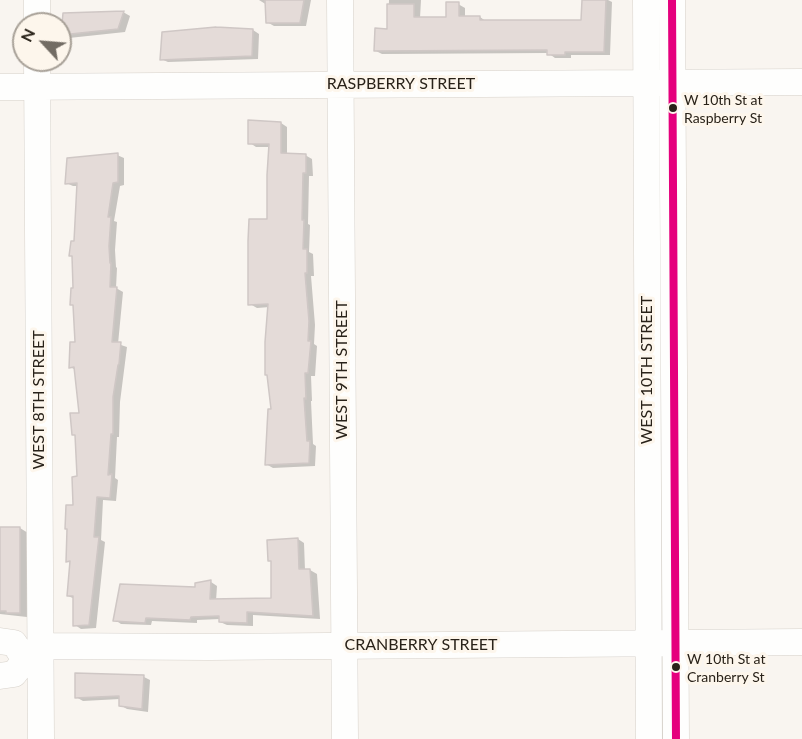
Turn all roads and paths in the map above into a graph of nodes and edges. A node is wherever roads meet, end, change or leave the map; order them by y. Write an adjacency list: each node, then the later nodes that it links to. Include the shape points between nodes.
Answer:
1 (340, 0): 7 (street, WEST 9TH STREET)
2 (646, 0): 6 (street, WEST 10TH STREET)
3 (672, 0): 8 (street, WEST 10TH STREET)
4 (37, 72): 10 (street, WEST 8TH STREET)
5 (802, 82): 8 (street, RASPBERRY STREET)
6 (647, 83): 7 (street, RASPBERRY STREET); 8 (street, RASPBERRY STREET); 11 (street, WEST 10TH STREET)
7 (340, 84): 10 (street, RASPBERRY STREET); 17 (street, WEST 9TH STREET)
8 (672, 84): 12 (street, WEST 10TH STREET)
9 (0, 87): 10 (street, RASPBERRY STREET)
10 (37, 88): 18 (street, WEST 8TH STREET)
11 (647, 362): 12 (street); 15 (street, WEST 10TH STREET)
12 (674, 362): 16 (street, WEST 10TH STREET)
13 (0, 640): 18 (street)
14 (802, 642): 16 (street, CRANBERRY STREET)
15 (648, 643): 16 (street, CRANBERRY STREET); 17 (street, CRANBERRY STREET); 22 (street, WEST 10TH STREET)
16 (676, 643): 23 (street, WEST 10TH STREET)
17 (345, 645): 18 (street, CRANBERRY STREET); 21 (street, WEST 9TH STREET)
18 (35, 655): 19 (street, via 14,674); 20 (street, WEST 8TH STREET)
19 (0, 676)
20 (41, 739)
21 (345, 739)
22 (649, 739)
23 (676, 739)

